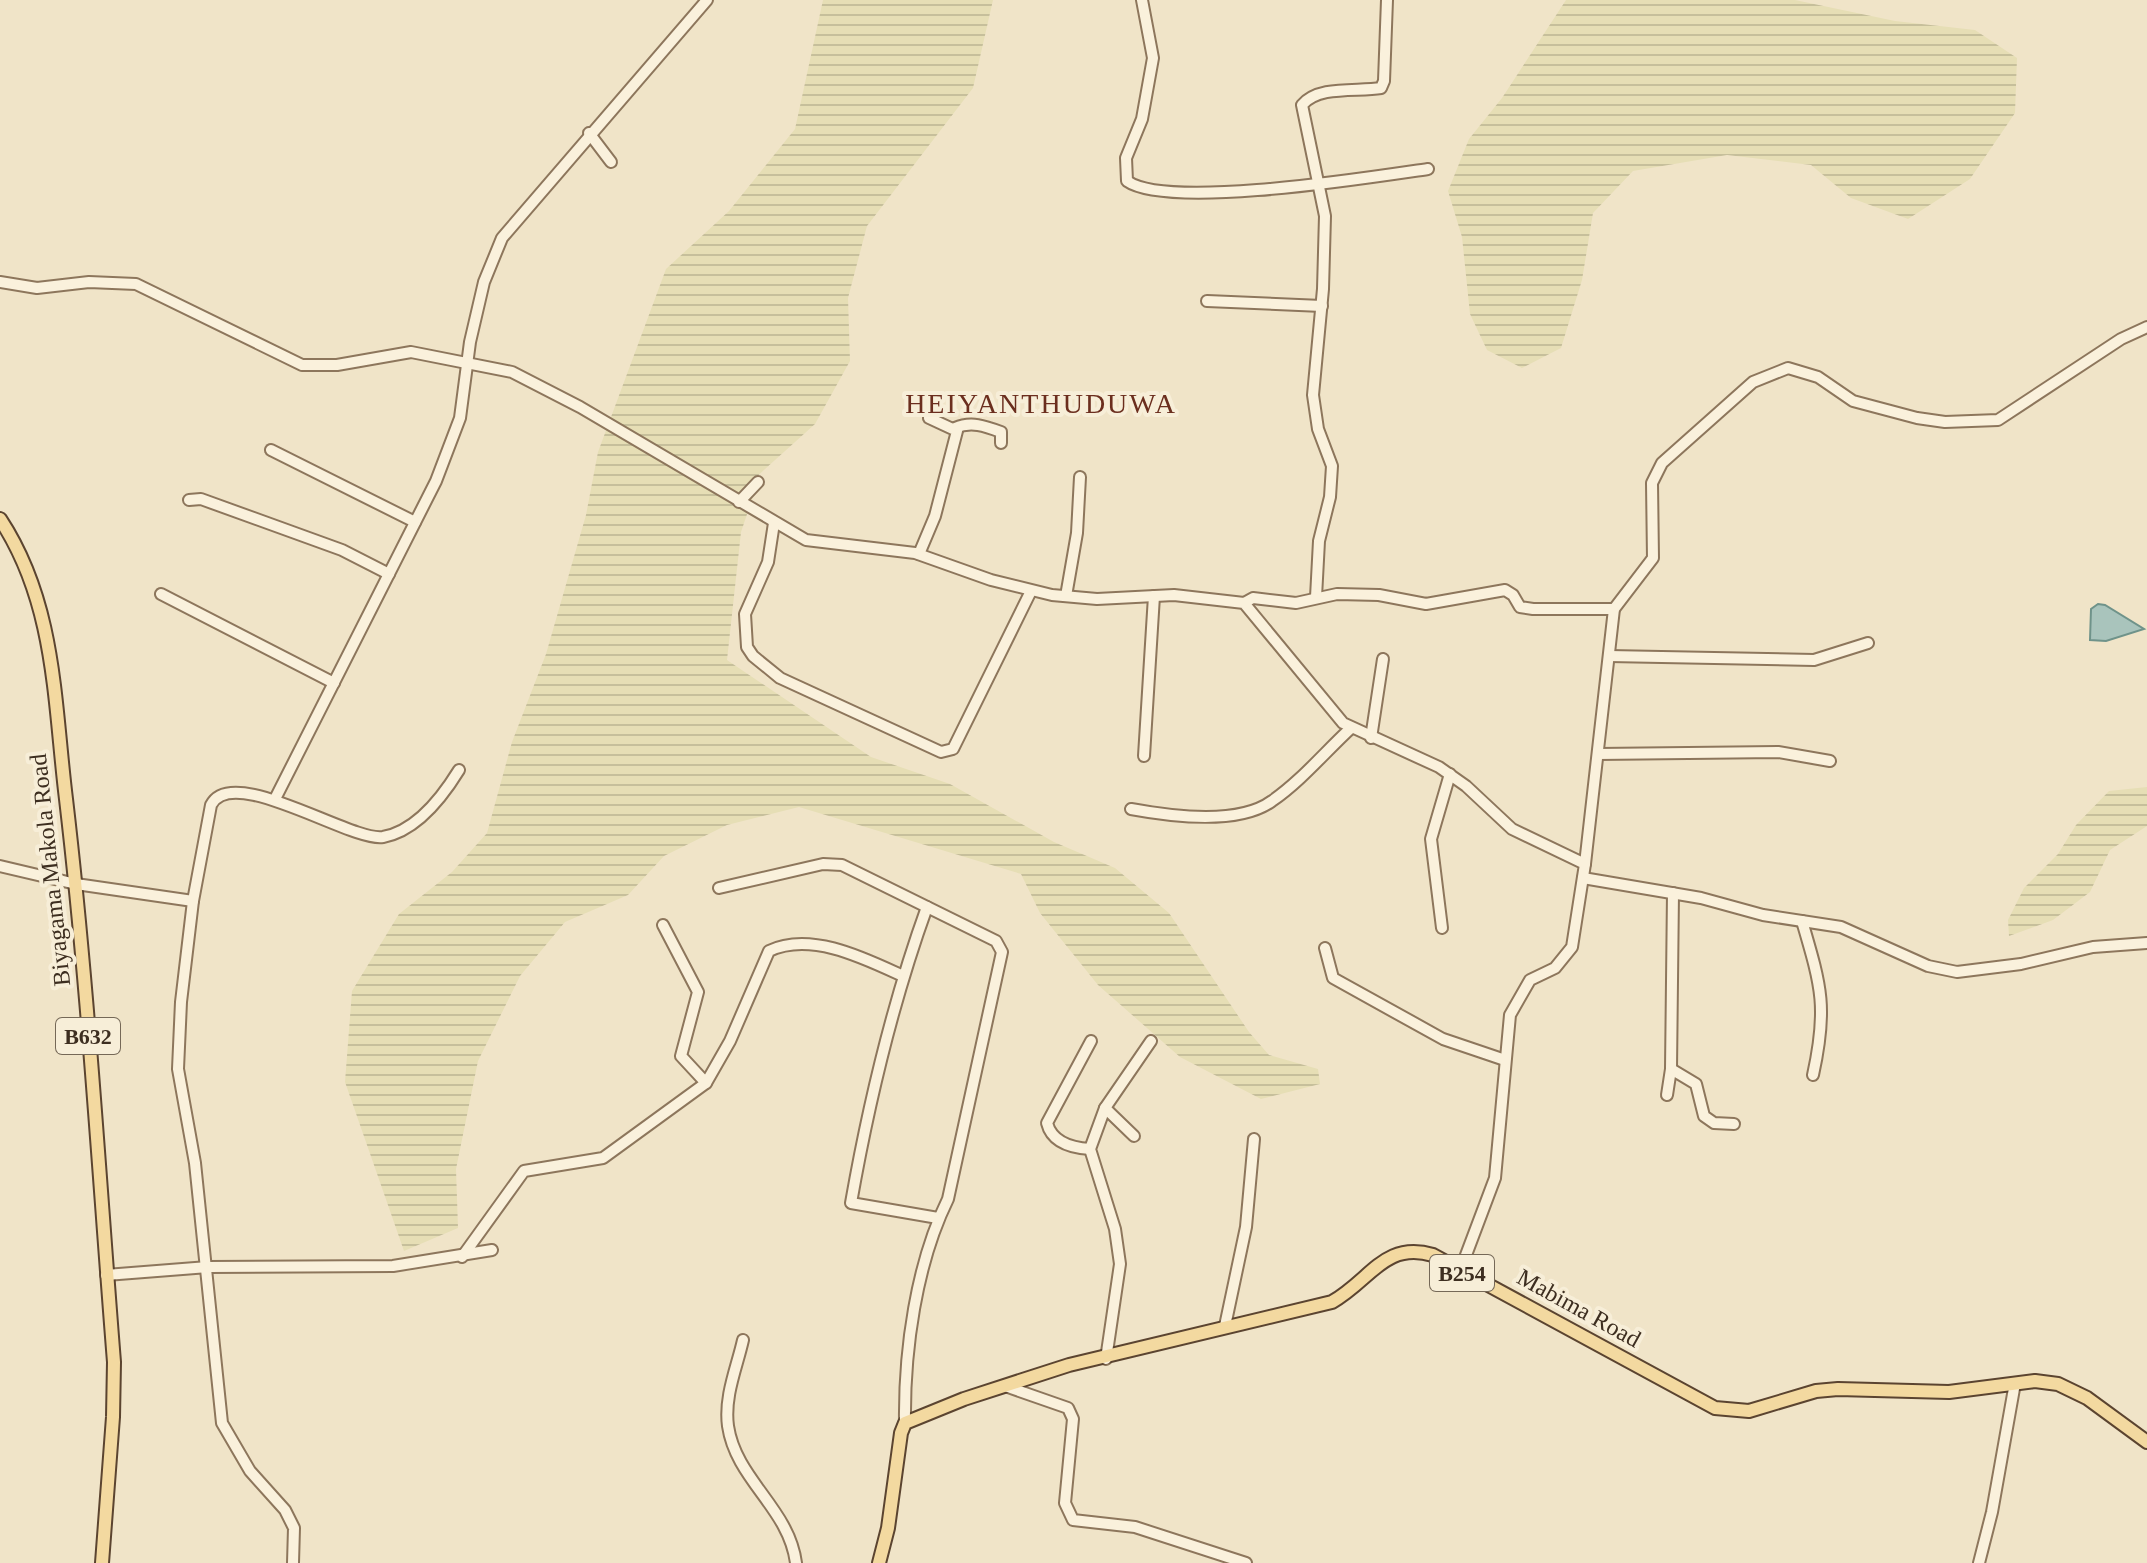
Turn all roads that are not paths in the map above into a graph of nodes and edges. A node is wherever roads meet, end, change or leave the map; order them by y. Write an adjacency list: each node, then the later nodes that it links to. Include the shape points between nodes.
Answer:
1 (707, 0): 4 (street)
2 (1142, 0): 7 (street, via 1153,58 1142,119 1126,158 1127,181 1150,192)
3 (1387, 0): 7 (street, via 1381,88 1322,94 1302,105)
4 (589, 133): 5 (street); 12 (street, via 502,238 484,282)
5 (611, 162)
6 (1428, 169): 7 (street)
7 (1319, 185): 10 (street, via 1325,216)
8 (0, 282): 12 (street, via 37,288 136,284 302,365 337,365 411,352)
9 (1207, 301): 10 (street)
10 (1322, 306): 30 (street, via 1313,395 1332,466)
11 (2147, 327): 32 (street, via 1998,420 1917,418 1853,401 1818,377 1788,368 1753,382 1662,463 1652,483 1653,558)
12 (469, 362): 20 (street, via 531,380); 22 (street, via 460,418)
13 (929, 418): 14 (street)
14 (955, 428): 15 (street, via 968,422 995,430 1001,432); 24 (street, via 951,463)
15 (1001, 443)
16 (271, 450): 22 (street)
17 (1080, 477): 28 (street)
18 (758, 482): 20 (street)
19 (189, 500): 25 (street, via 208,501 342,550)
20 (739, 502): 23 (street)
21 (0, 519): 49 (main road, Biyagama Makola Road / B632, via 23,561 47,631)
22 (415, 522): 25 (street)
23 (774, 523): 24 (street, via 823,544); 26 (street, via 768,562 745,614 747,647 753,656 780,678 941,752 953,749)
24 (919, 554): 26 (street)
25 (389, 574): 36 (street)
26 (1031, 591): 28 (street)
27 (161, 594): 36 (street)
28 (1066, 596): 29 (street)
29 (1154, 596): 31 (street); 40 (street)
30 (1316, 597): 31 (street, via 1296,603 1253,598); 32 (street, via 1379,595 1426,604 1505,590 1520,607)
31 (1244, 603): 37 (street)
32 (1614, 609): 34 (street)
33 (1868, 643): 34 (street, via 1814,660)
34 (1609, 656): 39 (street)
35 (1383, 659): 38 (street)
36 (334, 683): 44 (street)
37 (1351, 728): 38 (street); 45 (street, via 1270,803 1234,814 1186,819)
38 (1371, 738): 43 (street)
39 (1598, 754): 41 (street, via 1778,752); 46 (street)
40 (1144, 756)
41 (1830, 761)
42 (459, 770): 44 (street, via 434,807 387,836 367,836)
43 (1450, 774): 46 (street, via 1512,829); 56 (street, via 1431,839)
44 (275, 799): 52 (street, via 216,797)
45 (1131, 809)
46 (1585, 864): 48 (street)
47 (0, 866): 49 (street)
48 (1583, 878): 51 (street); 62 (street, via 1572,947 1555,968 1523,989 1510,1015)
49 (76, 884): 52 (street); 77 (main road, Biyagama Makola Road / B632)
50 (719, 888): 53 (street, via 823,864 842,865)
51 (1673, 893): 54 (street); 63 (street)
52 (193, 901): 75 (street, via 178,1069)
53 (927, 907): 59 (street); 72 (street, via 996,941 1002,952 948,1199)
54 (1802, 921): 57 (street, via 1841,927 1928,966 1957,972 2093,947); 64 (street, via 1824,1003)
55 (663, 925): 65 (street, via 698,992 681,1056)
56 (1442, 928)
57 (2147, 943)
58 (1325, 948): 62 (street, via 1333,978 1443,1039)
59 (903, 976): 65 (street, via 854,954 783,944 769,951); 72 (street, via 871,1090 851,1203)
60 (1091, 1041): 71 (street, via 1047,1123 1052,1135 1069,1146)
61 (1151, 1041): 67 (street)
62 (1505, 1060): 76 (street, via 1495,1178)
63 (1671, 1069): 66 (street); 68 (street, via 1696,1084 1704,1116 1714,1123)
64 (1813, 1075)
65 (706, 1083): 74 (street, via 603,1158 524,1171)
66 (1667, 1095)
67 (1105, 1108): 69 (street); 71 (street)
68 (1734, 1124)
69 (1134, 1136)
70 (1254, 1139): 78 (street, via 1246,1227)
71 (1090, 1149): 80 (street, via 1120,1264)
72 (938, 1218): 83 (street, via 905,1371)
73 (492, 1250): 74 (street)
74 (462, 1257): 75 (street, via 393,1266)
75 (208, 1267): 77 (street); 86 (street, via 222,1423 250,1471 285,1510 294,1528)
76 (1460, 1271): 78 (main road, Mabima Road / B254, via 1433,1255 1401,1251 1332,1302); 81 (main road, Mabima Road / B254, via 1731,1412 1774,1406 1816,1391 1949,1392)
77 (106, 1275): 85 (main road, Biyagama Makola Road / B632, via 114,1398)
78 (1225, 1326): 80 (main road, Mabima Road / B254)
79 (743, 1340): 87 (street, via 732,1371 728,1424 743,1471 785,1523)
80 (1106, 1359): 82 (main road, Mabima Road / B254)
81 (2015, 1383): 84 (main road, Mabima Road / B254, via 2065,1387); 90 (street)
82 (1005, 1386): 83 (main road, Mabima Road / B254); 89 (street, via 1068,1408 1073,1419 1065,1503 1073,1520 1135,1527)
83 (905, 1423): 88 (main road)
84 (2147, 1442)
85 (102, 1563)
86 (293, 1563)
87 (796, 1563)
88 (879, 1563)
89 (1246, 1563)
90 (1979, 1563)

